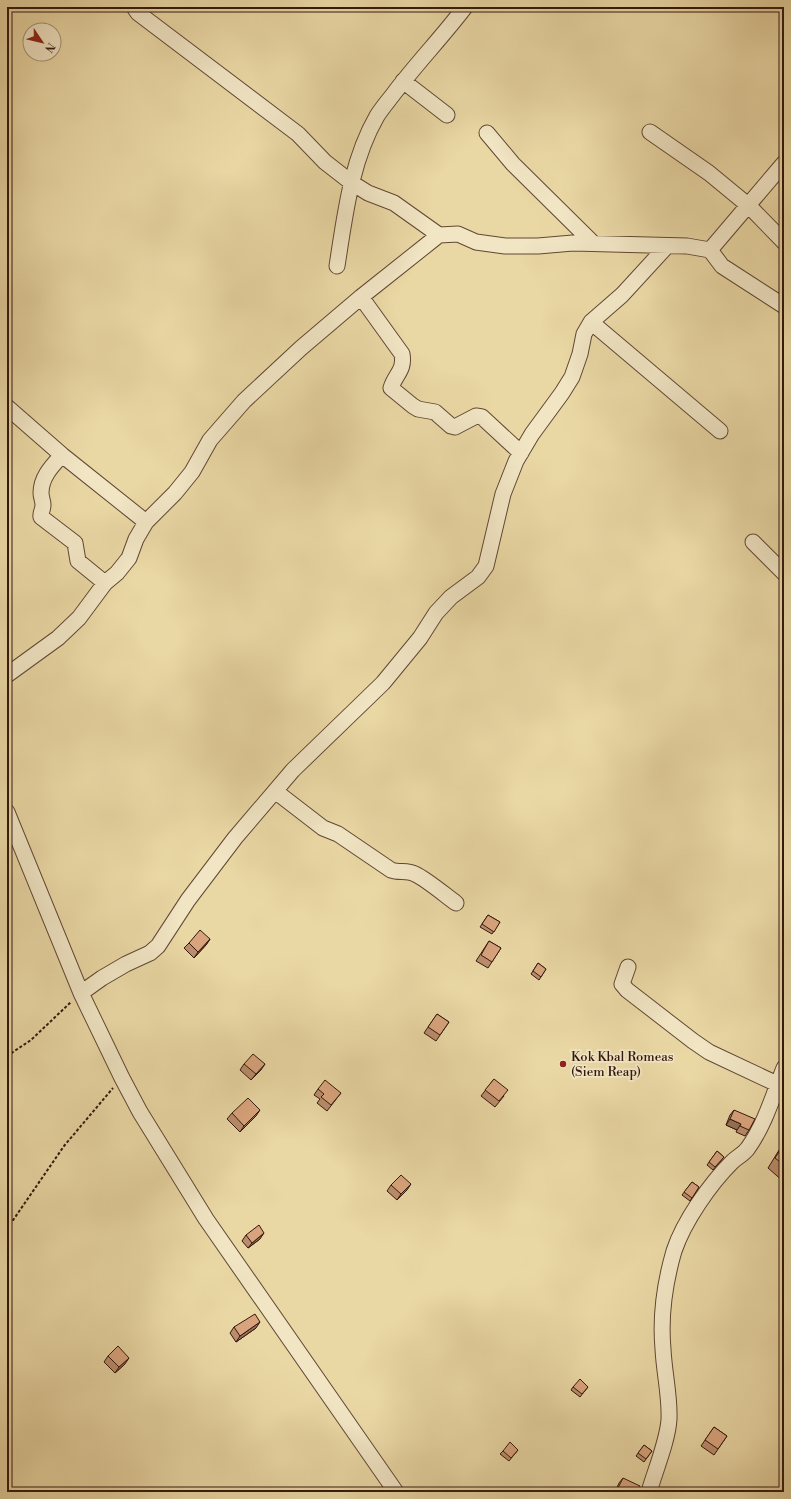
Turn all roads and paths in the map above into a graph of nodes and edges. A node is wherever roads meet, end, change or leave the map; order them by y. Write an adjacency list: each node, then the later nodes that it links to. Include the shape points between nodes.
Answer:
1 (134, 7): 8 (street, via 138,13 298,134 325,162)
2 (465, 7): 3 (street)
3 (403, 81): 4 (street); 8 (street, via 377,116 365,141)
4 (447, 115)
5 (650, 132): 9 (street, via 709,173)
6 (487, 133): 12 (street, via 513,164)
7 (784, 163): 9 (street)
8 (352, 183): 10 (street, via 368,193 394,203); 15 (street)
9 (749, 206): 11 (street); 14 (street)
10 (439, 235): 12 (street, via 458,234 476,242 505,246); 16 (street)
11 (784, 242)
12 (594, 244): 13 (street)
13 (667, 246): 14 (street); 18 (street, via 622,295)
14 (710, 250): 17 (street, via 722,266)
15 (337, 266)
16 (361, 296): 21 (street, via 402,354 401,369 390,388 413,406 435,412 454,427 476,416 482,417); 23 (street, via 244,401 210,440 192,472 175,493)
17 (784, 306)
18 (591, 322): 20 (street); 21 (street, via 584,334 572,377)
19 (7, 407): 22 (street)
20 (720, 431)
21 (521, 453): 28 (street, via 504,494 486,566 478,577 451,597 383,683 293,770)
22 (62, 455): 23 (street); 26 (street, via 43,480 41,517 75,543 78,561)
23 (146, 522): 26 (street, via 129,558)
24 (753, 542): 25 (street)
25 (784, 573)
26 (105, 583): 27 (street, via 79,618 58,638)
27 (7, 675)
28 (275, 791): 30 (street, via 323,828 338,834 391,870 415,874); 32 (street, via 188,900 158,946)
29 (7, 812): 32 (street)
30 (456, 903)
31 (628, 967): 36 (street, via 622,984 627,990 709,1052)
32 (81, 993): 33 (path, via 31,1040); 35 (street)
33 (7, 1056)
34 (784, 1068): 36 (street)
35 (122, 1078): 37 (path, via 64,1146); 38 (street, via 140,1112 206,1218)
36 (778, 1084): 39 (street, via 760,1130 747,1150 732,1161 716,1180 684,1228 675,1249 668,1274 662,1323 669,1419)
37 (7, 1228)
38 (396, 1492)
39 (649, 1492)

